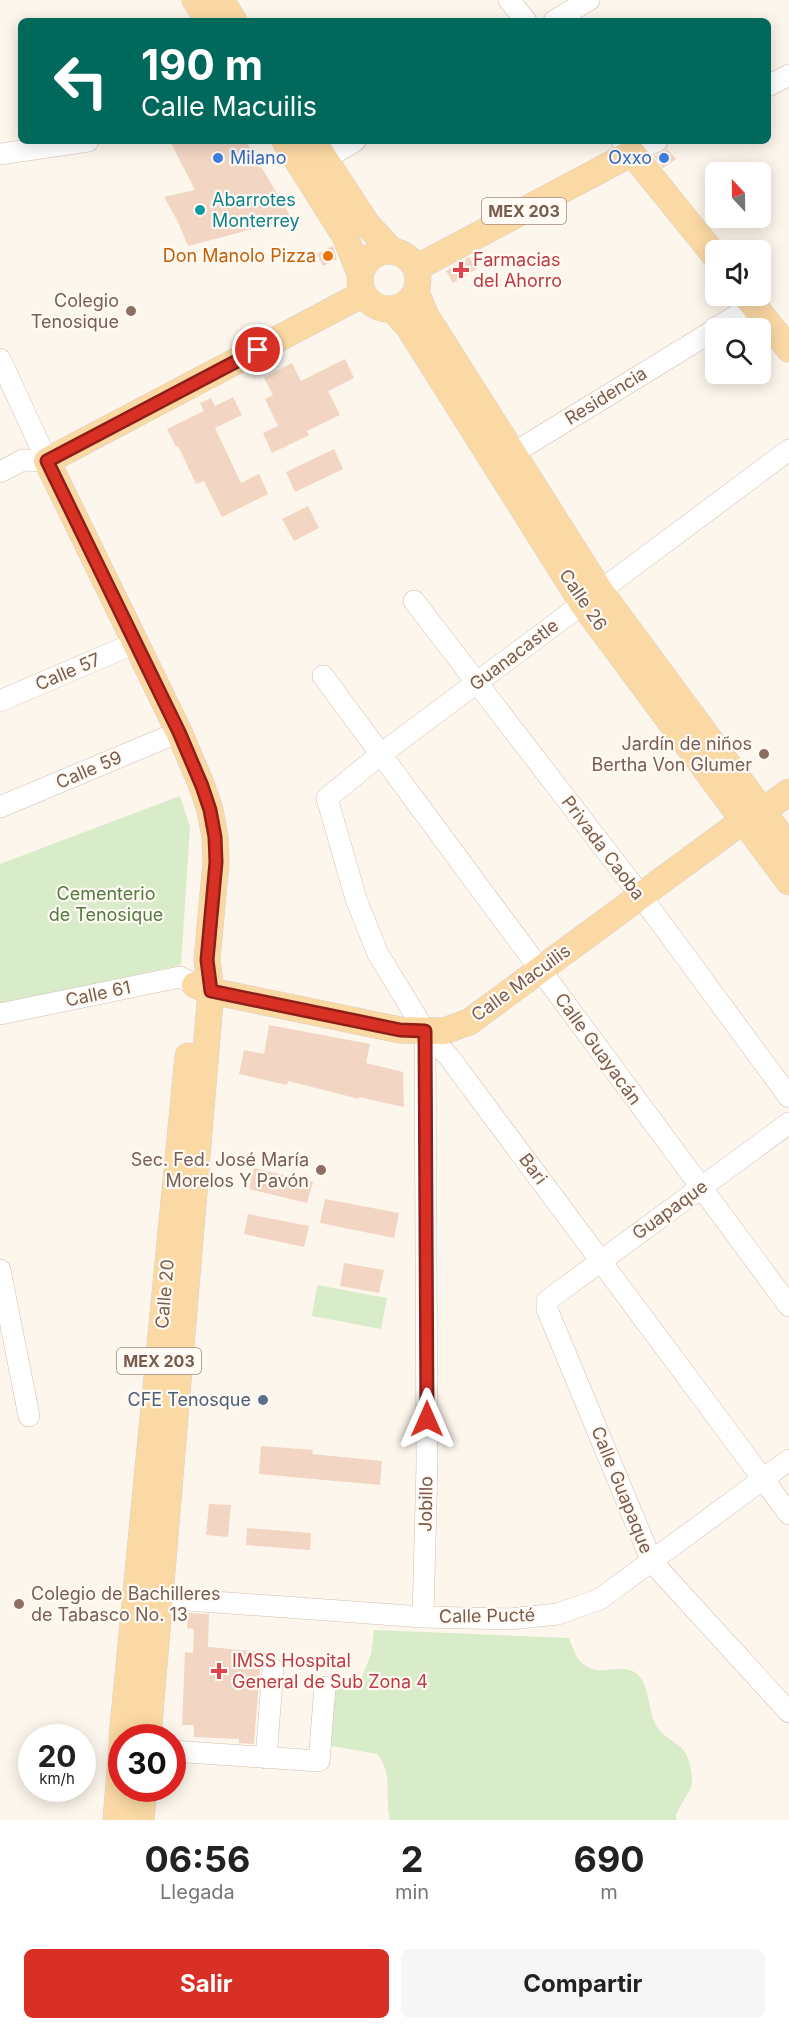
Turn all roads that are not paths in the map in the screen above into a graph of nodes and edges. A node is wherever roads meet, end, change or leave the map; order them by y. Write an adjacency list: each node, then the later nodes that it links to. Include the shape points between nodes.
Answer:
1 (195, 0): 5 (main road)
2 (221, 0): 6 (main road)
3 (509, 0): 7 (street)
4 (589, 0): 8 (street)
5 (206, 18)
6 (232, 18)
7 (524, 18)
8 (559, 18)
9 (789, 75): 10 (street)
10 (771, 84)
11 (68, 144): 16 (street)
12 (290, 144): 17 (main road)
13 (348, 144): 17 (street)
14 (642, 144): 15 (street)
15 (627, 147): 18 (main road); 20 (main road, MEX 203)
16 (0, 154)
17 (314, 158): 19 (main road); 21 (main road)
18 (705, 243)
19 (392, 251): 20 (main road, via 410,259); 21 (main road, via 375,254 369,260)
20 (416, 280): 24 (main road, MEX 203, via 407,304); 30 (main road, Calle 26, via 426,316)
21 (362, 284): 24 (main road, via 367,300 379,308); 31 (main road)
22 (743, 306): 25 (street, Residencia)
23 (755, 306): 27 (main road)
24 (392, 309): 30 (main road, Calle 26)
25 (729, 318)
26 (705, 336): 30 (street, Residencia)
27 (789, 349)
28 (0, 359): 31 (street, Calle 20)
29 (789, 450): 33 (street, Guanacastle)
30 (505, 459): 33 (main road, Calle 26)
31 (47, 461): 32 (street, via 23,460); 35 (main road, Calle 20 / MEX 203)
32 (0, 472)
33 (592, 597): 37 (street, Guanacastle); 44 (main road, Calle 26)
34 (414, 601): 37 (street, Privada Caoba)
35 (135, 643): 38 (street, Calle 57); 39 (main road, Calle 20 / MEX 203)
36 (323, 676): 40 (street, Calle Guayacán)
37 (477, 683): 40 (street, Guanacastle); 47 (street, Privada Caoba)
38 (0, 701)
39 (179, 732): 43 (street, Calle 59); 49 (main road, Calle 20 / MEX 203, via 202,786 215,837)
40 (381, 754): 42 (street, Guanacastle); 48 (street, Calle Guayacán)
41 (789, 792): 44 (main road, Calle Macuilis)
42 (327, 798): 51 (street, Bari, via 356,899 378,954)
43 (0, 807)
44 (753, 816): 45 (main road, Calle 26); 46 (main road, Calle 26); 47 (main road, Calle Macuilis)
45 (789, 847)
46 (789, 882)
47 (640, 896): 48 (main road, Calle Macuilis); 52 (street, Privada Caoba)
48 (540, 970): 51 (main road, Calle Macuilis, via 470,1022 444,1031); 54 (street, Calle Guayacán)
49 (203, 988): 50 (street, Calle 61, via 180,977); 51 (main road, Calle Macuilis, via 400,1030); 64 (main road, Calle 20 / MEX 203)
50 (0, 1014)
51 (425, 1031): 55 (street, Bari, via 449,1057); 65 (street, Jobillo, via 427,1465)
52 (789, 1097)
53 (789, 1124): 54 (street, Guapaque)
54 (701, 1188): 55 (street, Guapaque); 58 (street, Calle Guayacán)
55 (601, 1261): 57 (street, Guapaque); 61 (street, Bari)
56 (0, 1270): 59 (street)
57 (552, 1297): 63 (street, Calle Guapaque, via 547,1309)
58 (789, 1306)
59 (29, 1416)
60 (789, 1460): 61 (street, Calle Pucté)
61 (763, 1479): 62 (street, Bari); 63 (street, Calle Pucté)
62 (789, 1514)
63 (652, 1562): 65 (street, Calle Pucté, via 600,1599 558,1614 510,1619); 68 (street, Calle Guapaque)
64 (148, 1597): 65 (street, Calle Pucté); 69 (main road, Calle 20 / MEX 203); 70 (main road, Calle 20 / MEX 203)
65 (423, 1617)
66 (273, 1669): 72 (street)
67 (325, 1687): 72 (street, via 319,1761)
68 (789, 1712)
69 (124, 1724)
70 (148, 1724)
71 (186, 1752): 72 (street)
72 (266, 1758)
73 (117, 1802): 75 (main road)
74 (143, 1802): 76 (main road)
75 (116, 1820)
76 (141, 1820)

